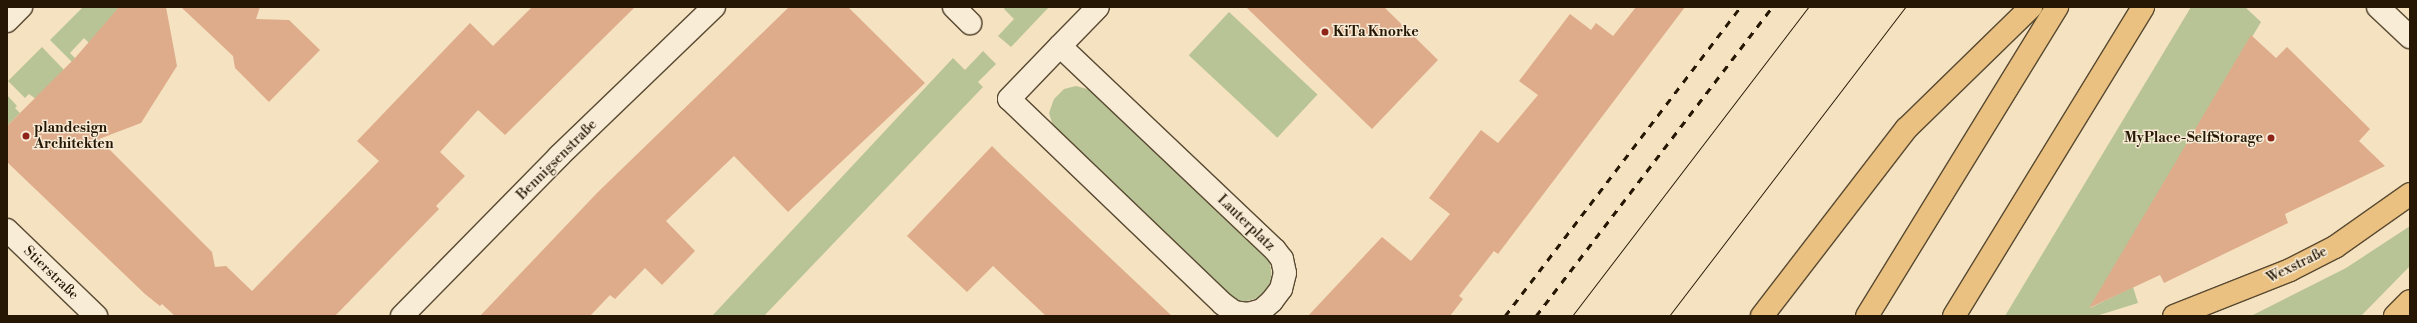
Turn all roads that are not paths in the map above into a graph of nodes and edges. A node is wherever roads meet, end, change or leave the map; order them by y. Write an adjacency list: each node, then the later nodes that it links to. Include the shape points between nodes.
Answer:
1 (21, 7): 9 (street)
2 (714, 7): 18 (street, Bennigsenstraße, via 559,156)
3 (954, 7): 10 (street)
4 (1098, 7): 12 (street)
5 (2031, 7): 19 (main road, via 1906,129)
6 (2057, 7): 20 (main road)
7 (2143, 7): 21 (main road)
8 (2378, 7): 11 (street)
9 (7, 21)
10 (970, 23)
11 (2410, 37)
12 (1060, 46): 12 (street, Lauterplatz, via 1282,259 1285,273 1281,289 1262,310 1248,314 1234,312 1223,304 1009,99)
13 (2410, 194): 16 (main road, Wexstraße, via 2336,247)
14 (7, 230): 17 (street, Stierstraße)
15 (2410, 301): 23 (main road)
16 (2201, 312): 22 (main road, Wexstraße)
17 (96, 316)
18 (402, 316)
19 (1762, 316)
20 (1868, 316)
21 (1954, 316)
22 (2174, 316)
23 (2395, 316)

